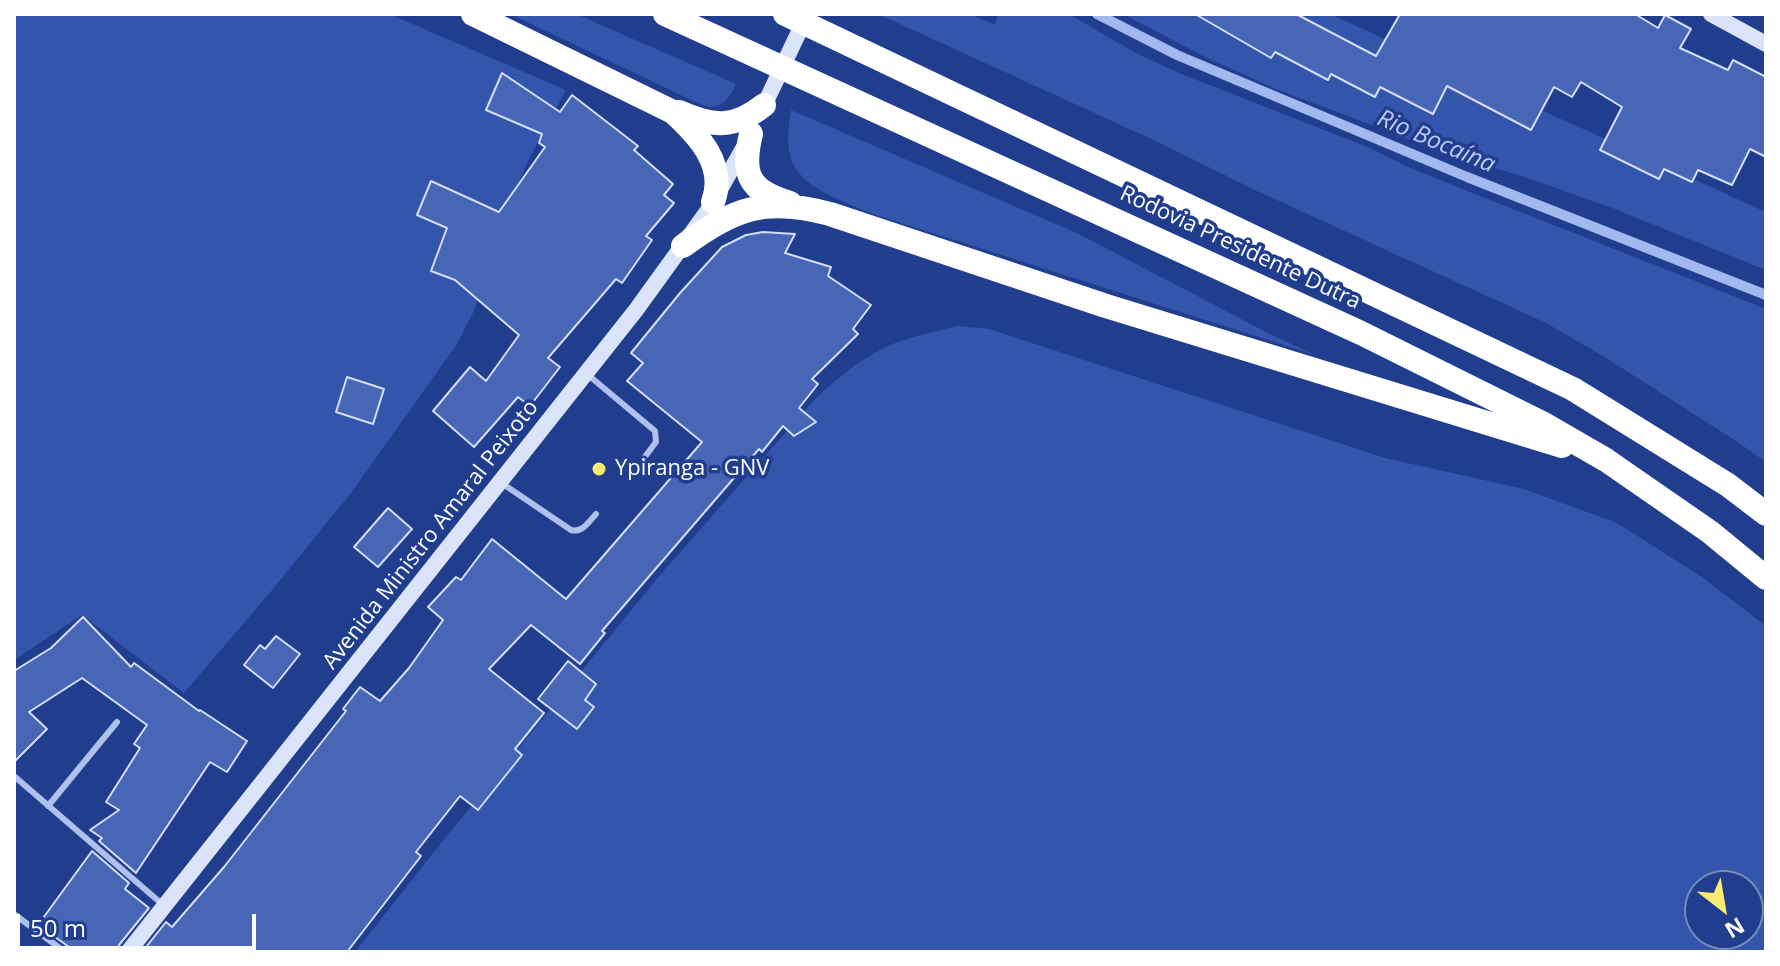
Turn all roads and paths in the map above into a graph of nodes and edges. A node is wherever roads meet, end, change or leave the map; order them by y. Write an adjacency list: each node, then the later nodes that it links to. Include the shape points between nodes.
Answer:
1 (473, 14): 7 (highway)
2 (665, 14): 15 (highway, Rodovia Presidente Dutra, via 1361,333)
3 (785, 14): 18 (highway, Rodovia Presidente Dutra, via 1573,389)
4 (807, 14): 8 (main road, Avenida Ministro Amaral Peixoto)
5 (1711, 14): 6 (main road)
6 (1766, 44)
7 (647, 98): 8 (highway, via 720,124 741,120); 10 (highway, via 673,112 703,143 714,167)
8 (764, 105): 9 (main road, Avenida Ministro Amaral Peixoto)
9 (751, 134): 10 (main road, Avenida Ministro Amaral Peixoto); 11 (highway, via 746,160 756,186)
10 (713, 202): 12 (main road, Avenida Ministro Amaral Peixoto)
11 (800, 206): 12 (highway, via 741,212); 15 (highway)
12 (683, 246): 13 (main road, Avenida Ministro Amaral Peixoto)
13 (586, 374): 14 (lane, via 655,431 656,442); 16 (main road, Avenida Ministro Amaral Peixoto)
14 (644, 458)
15 (1606, 460): 19 (highway, Rodovia Presidente Dutra)
16 (500, 482): 17 (lane, via 575,532); 23 (main road, Avenida Ministro Amaral Peixoto)
17 (596, 514)
18 (1766, 514)
19 (1766, 578)
20 (117, 722): 22 (lane)
21 (14, 776): 22 (lane)
22 (48, 806): 23 (lane)
23 (165, 906): 26 (main road, Avenida Ministro Amaral Peixoto)
24 (14, 914): 25 (lane)
25 (65, 952)
26 (128, 952)

